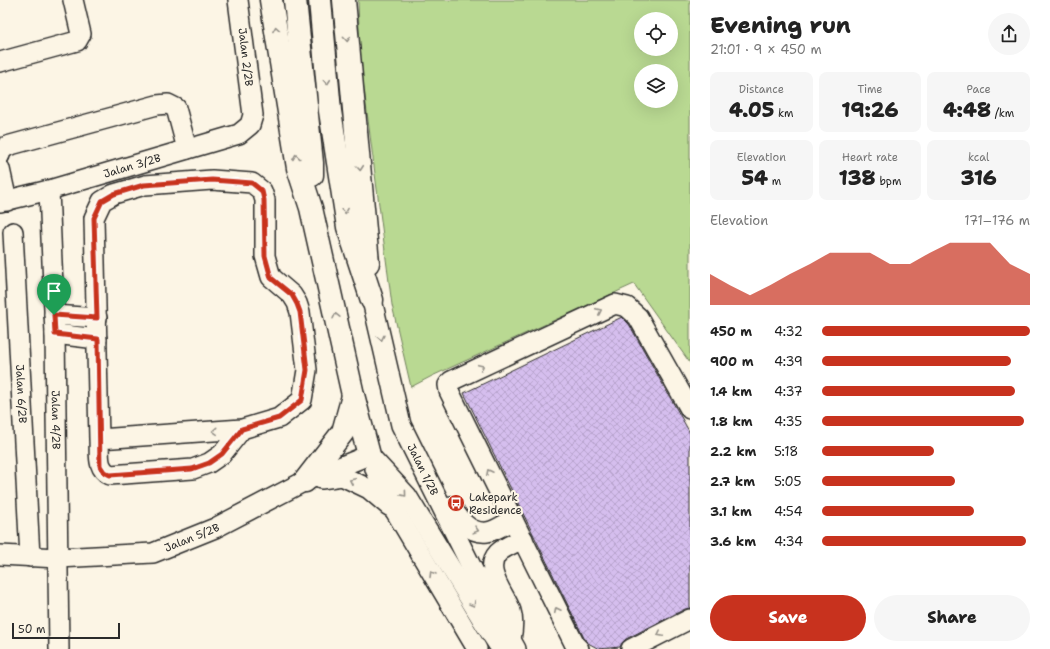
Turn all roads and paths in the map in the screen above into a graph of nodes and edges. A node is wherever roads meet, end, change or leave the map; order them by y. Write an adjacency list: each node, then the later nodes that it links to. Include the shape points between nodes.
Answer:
1 (73, 0): 7 (street, via 81,34 77,42)
2 (238, 0): 8 (street, Jalan 2/2B)
3 (271, 0): 14 (highway, one-way to 3, via 298,168)
4 (295, 0): 14 (highway, via 312,163)
5 (320, 0): 16 (highway, one-way to 16, via 330,111 348,227)
6 (344, 0): 16 (highway, one-way to 16)
7 (0, 62)
8 (253, 115): 9 (street, Jalan 3/2B, via 250,125 240,134)
9 (187, 149): 10 (street, via 176,108 168,104 7,146); 12 (street, Jalan 3/2B)
10 (0, 155)
11 (0, 169): 13 (street)
12 (49, 190): 13 (street, Jalan 3/2B); 17 (street, Jalan 4/2B)
13 (3, 202)
14 (311, 208): 21 (highway, one-way to 14)
15 (13, 232): 32 (street, Jalan 6/2B)
16 (372, 300): 26 (street, Jalan 1/2B, one-way to 26, via 400,425)
17 (54, 315): 18 (street); 19 (street, Jalan 4/2B)
18 (97, 318): 20 (street); 23 (street, via 94,218 102,201 114,194 144,185 212,180 252,183 257,186 262,191 264,200 265,256 271,278 292,295 300,312 307,370 302,400 279,418)
19 (55, 334): 20 (street); 33 (street, Jalan 4/2B)
20 (98, 339): 24 (street)
21 (354, 396): 25 (highway); 27 (highway, via 343,432)
22 (690, 409): 29 (street, one-way to 22, via 449,391 450,381 615,304 627,307 638,317)
23 (242, 429): 24 (street, one-way to 24); 24 (street, via 222,454 209,463 192,469 110,475 100,466)
24 (99, 440)
25 (368, 455): 27 (street, Jalan 5/2B); 28 (street); 35 (street, one-way to 35, via 407,496 488,630)
26 (424, 472): 29 (street, one-way to 29, via 433,477 467,527 478,532 488,532); 35 (street, Jalan 1/2B)
27 (305, 481): 28 (street, one-way to 27, via 369,489 342,476); 33 (street, Jalan 5/2B, via 215,528 153,553)
28 (395, 511): 36 (street, one-way to 28)
29 (513, 520): 30 (street)
30 (523, 539): 35 (street, via 498,554 493,564 495,580 511,610 513,625); 38 (street, one-way to 30)
31 (0, 555): 32 (street, Jalan 5/2B)
32 (30, 557): 33 (street, Jalan 5/2B)
33 (58, 558): 37 (street, Jalan 4/2B)
34 (690, 619): 39 (street, one-way to 39)
35 (510, 646)
36 (475, 647)
37 (59, 649)
38 (579, 649)
39 (630, 649)

